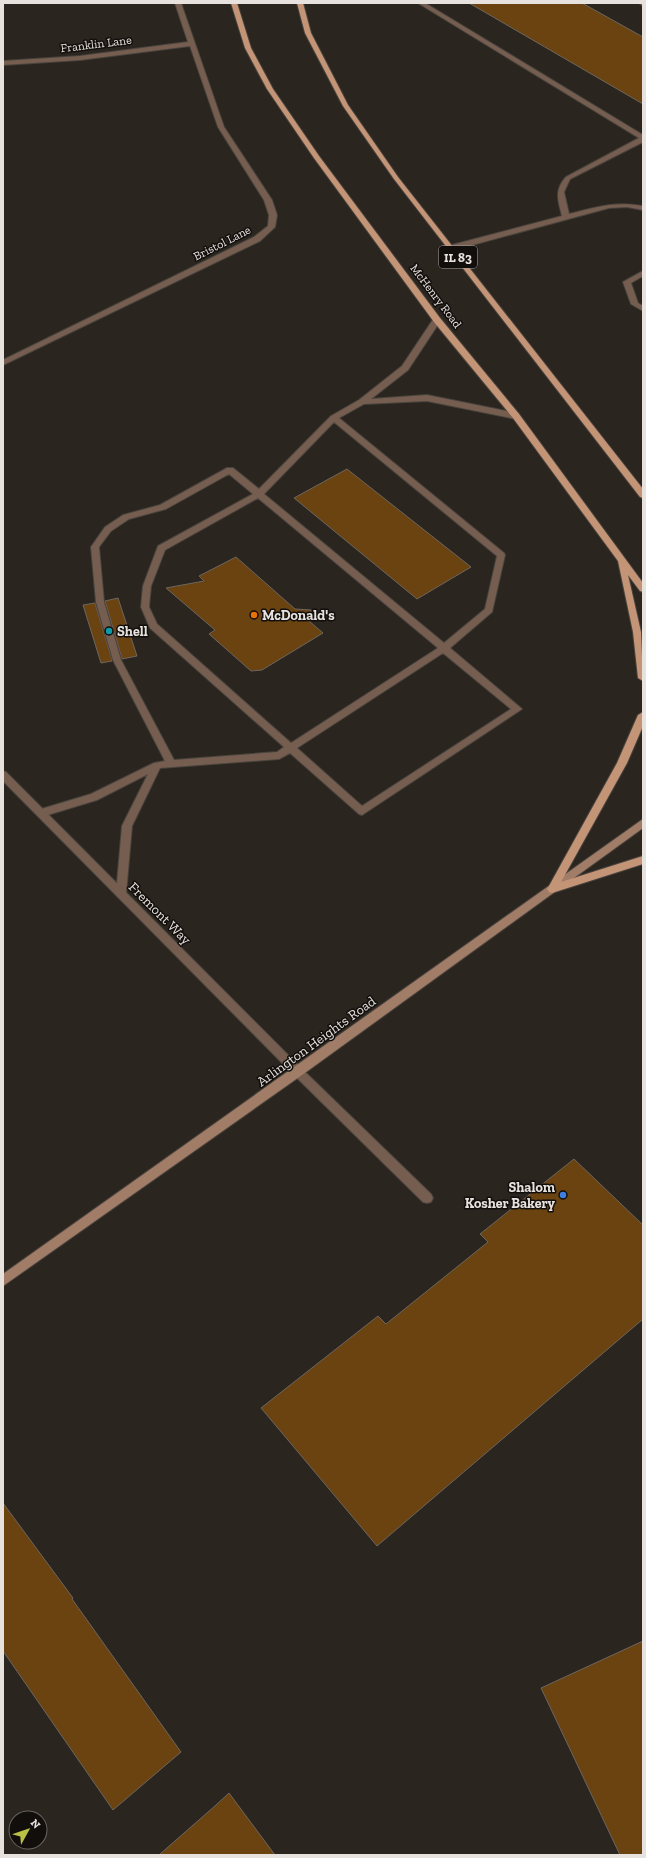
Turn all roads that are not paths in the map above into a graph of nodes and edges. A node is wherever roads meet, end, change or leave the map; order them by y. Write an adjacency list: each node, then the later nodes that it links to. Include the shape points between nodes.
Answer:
1 (178, 3): 5 (street, Bristol Lane)
2 (234, 3): 13 (main road, McHenry Road, via 248,48 270,89 316,157)
3 (300, 3): 10 (main road, IL 83, via 308,33 345,105 396,178)
4 (421, 3): 7 (street)
5 (191, 44): 6 (street, Franklin Lane, via 80,58); 14 (street, Bristol Lane, via 221,127 268,200 273,215 271,227 257,239)
6 (3, 63)
7 (643, 139): 9 (street, via 564,182 560,188 560,195)
8 (643, 208): 9 (street, via 627,205 609,206)
9 (566, 217): 10 (street)
10 (451, 248): 19 (main road, IL 83)
11 (643, 273): 12 (street, via 627,282 635,304)
12 (643, 309)
13 (437, 320): 15 (street, via 405,368); 16 (main road, McHenry Road)
14 (3, 363)
15 (362, 402): 16 (street, via 427,398); 17 (street)
16 (516, 416): 20 (main road, McHenry Road)
17 (334, 418): 18 (street); 22 (street, via 501,555 489,610)
18 (259, 494): 22 (street); 25 (street, via 161,548 147,586 145,607 153,626); 26 (street, via 230,470 164,507 126,517 108,529 95,547 100,602 117,660)
19 (643, 495)
20 (620, 556): 21 (main road, McHenry Road); 23 (main road, via 637,632)
21 (643, 589)
22 (444, 648): 25 (street); 25 (street, via 517,710 362,810)
23 (643, 678)
24 (643, 715): 32 (main road, via 622,763)
25 (291, 747): 26 (street, via 279,754)
26 (171, 764): 27 (street)
27 (157, 765): 29 (street, via 94,797); 33 (street, via 127,826)
28 (3, 774): 29 (street, Fremont Way)
29 (41, 813): 33 (street, Fremont Way)
30 (643, 823): 32 (main road, Arlington Heights Road)
31 (643, 860): 32 (main road)
32 (552, 889): 34 (main road, Arlington Heights Road)
33 (121, 894): 34 (street, Fremont Way)
34 (298, 1072): 35 (street, Fremont Way); 36 (main road, Arlington Heights Road)
35 (427, 1198)
36 (3, 1280)

